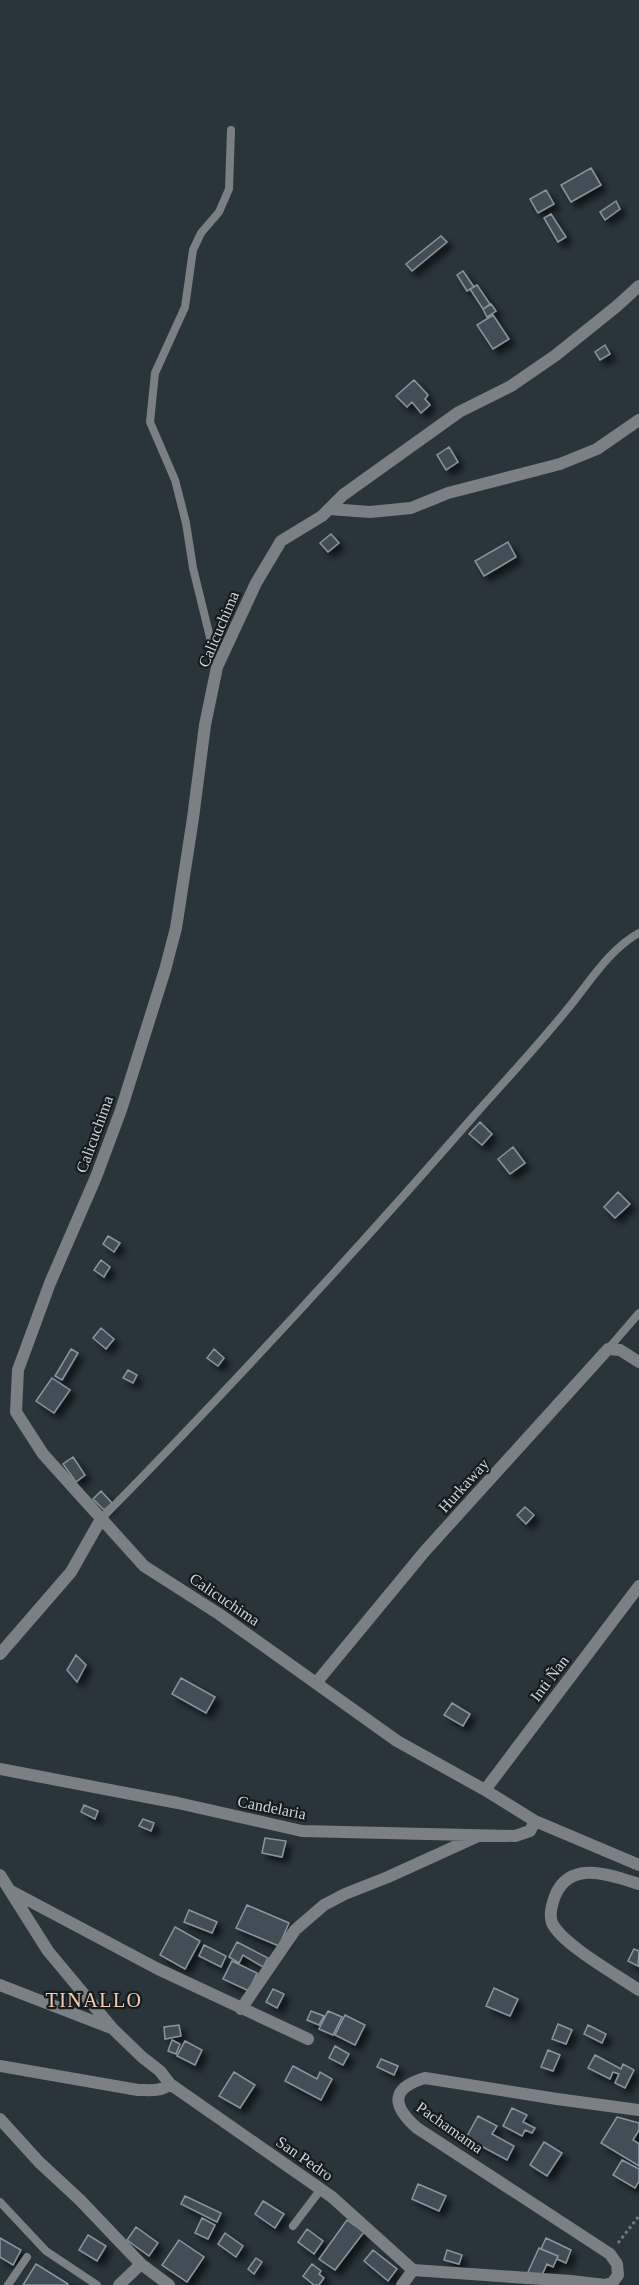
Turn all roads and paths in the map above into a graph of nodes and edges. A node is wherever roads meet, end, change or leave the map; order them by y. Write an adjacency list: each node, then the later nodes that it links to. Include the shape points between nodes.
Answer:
1 (231, 130): 5 (lane, via 230,189 193,250 185,307 155,374 150,422 175,480)
2 (639, 286): 4 (street, Calicuchima, via 556,355 511,386 459,412)
3 (639, 420): 4 (street, via 597,449 560,465 448,493 411,508 370,512)
4 (329, 509): 5 (street, Calicuchima, via 281,541 256,583)
5 (217, 667): 10 (street, Calicuchima, via 176,928 165,970 117,1121 18,1370 16,1412 44,1454)
6 (639, 933): 10 (lane, via 603,963 431,1165 178,1441)
7 (639, 1313): 8 (lane, Hurkaway)
8 (608, 1349): 9 (street, via 620,1350); 13 (street, Hurkaway, via 425,1551)
9 (639, 1362)
10 (101, 1519): 12 (street, via 71,1572); 13 (street, Calicuchima, via 144,1566)
11 (639, 1586): 15 (street, Inti Ñan)
12 (0, 1654)
13 (316, 1683): 15 (street, Calicuchima, via 397,1741)
14 (0, 1769): 17 (street, Candelaria, via 302,1831)
15 (485, 1790): 16 (street, Calicuchima)
16 (535, 1821): 17 (street, Candelaria, via 530,1831 523,1834); 18 (street, Calicuchima)
17 (480, 1835): 24 (street, via 324,1905 295,1930)
18 (639, 1865)
19 (0, 1875): 21 (street)
20 (639, 1884): 23 (street, via 581,1872 564,1880 556,1893 551,1921 560,1934 586,1955)
21 (10, 1890): 24 (street); 25 (street, via 48,1951)
22 (0, 1985): 25 (street)
23 (639, 1990)
24 (241, 2009): 26 (street)
25 (113, 2029): 28 (street)
26 (308, 2039)
27 (0, 2066): 28 (street, via 138,2090 157,2091)
28 (170, 2084): 31 (street, San Pedro)
29 (639, 2110): 35 (street, Pachamama, via 425,2078 408,2083 399,2098 403,2115 417,2127)
30 (0, 2119): 37 (street)
31 (321, 2189): 34 (lane); 38 (street, San Pedro)
32 (0, 2202): 40 (lane, via 46,2250)
33 (639, 2216): 35 (path)
34 (293, 2226)
35 (610, 2254): 44 (street, via 618,2264 618,2275)
36 (27, 2257): 39 (lane)
37 (141, 2264): 41 (street); 42 (street)
38 (413, 2270): 43 (street); 44 (street)
39 (8, 2285)
40 (97, 2285)
41 (118, 2285)
42 (169, 2285)
43 (402, 2285)
44 (606, 2285)

